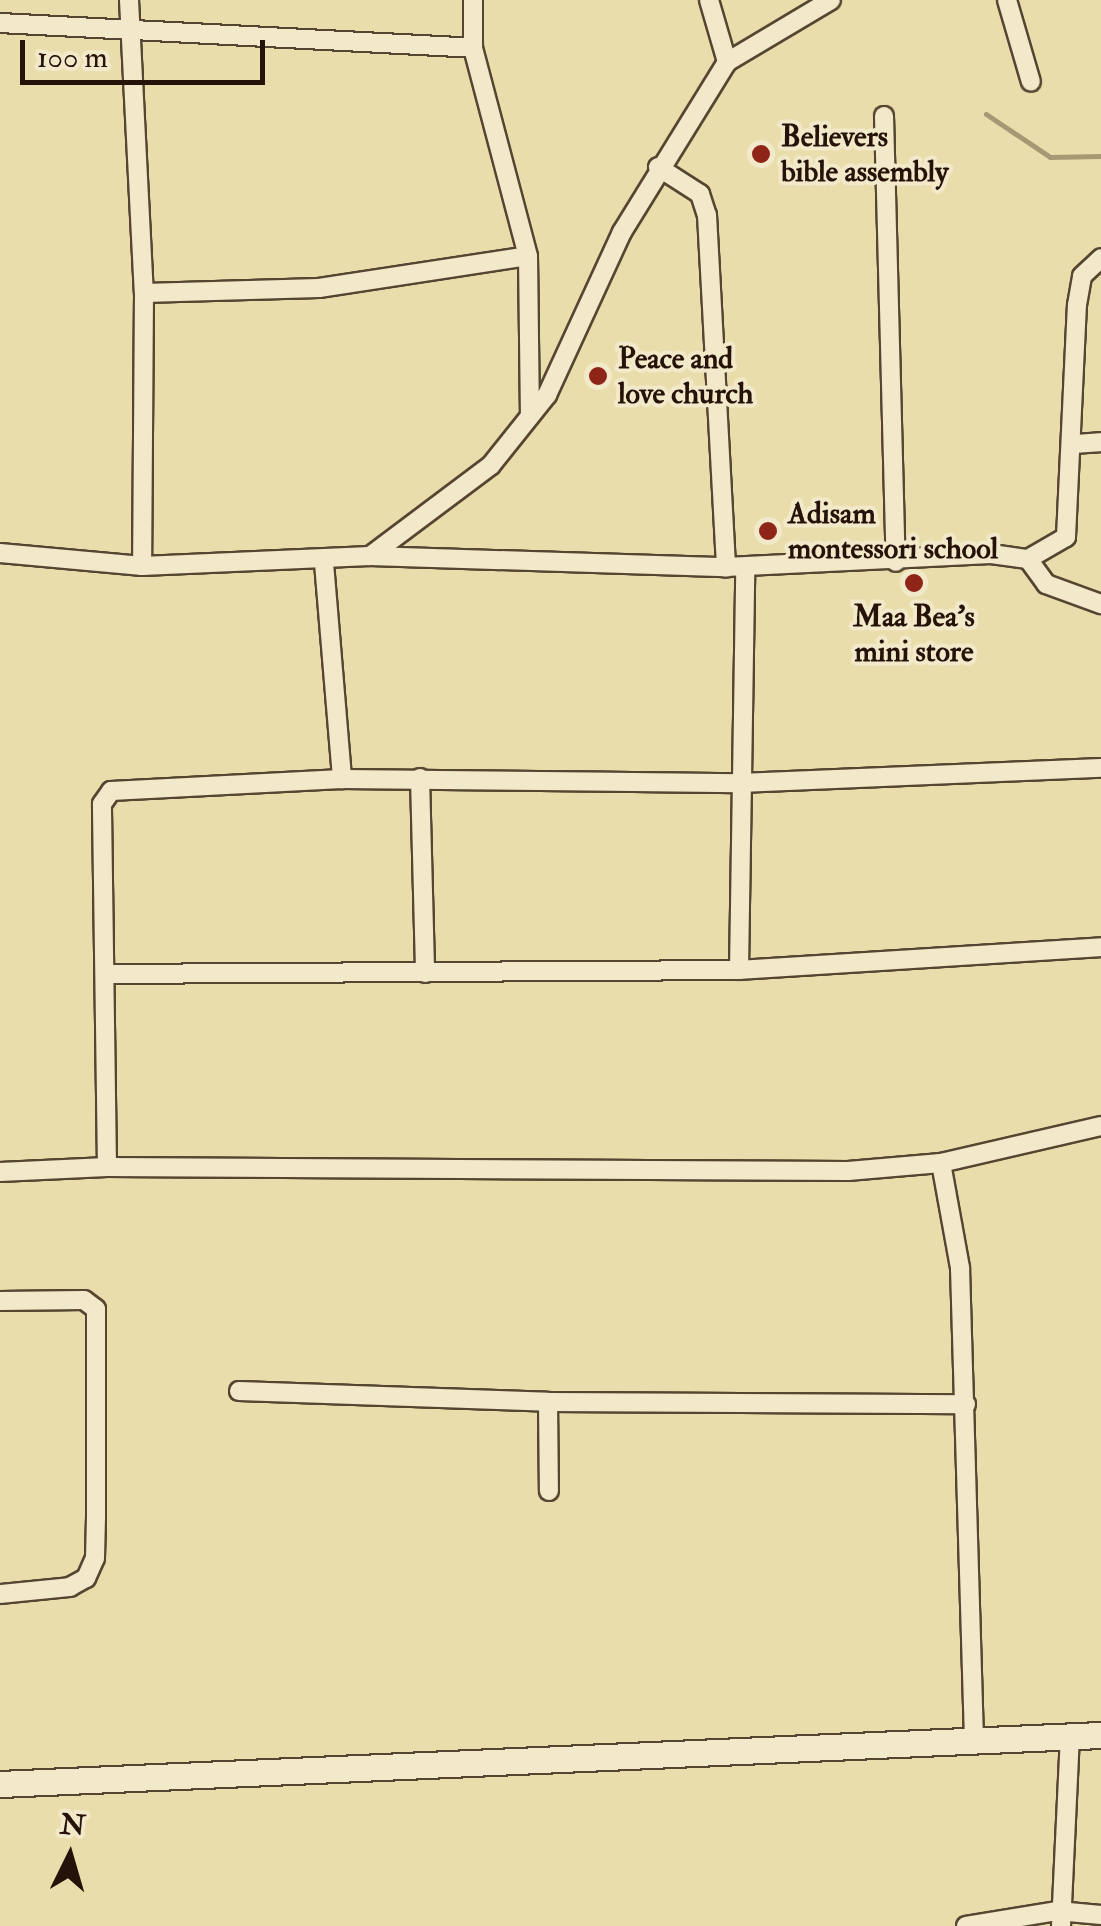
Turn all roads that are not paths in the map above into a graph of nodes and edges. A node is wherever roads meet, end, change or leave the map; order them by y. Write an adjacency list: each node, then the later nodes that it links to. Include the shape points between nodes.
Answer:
1 (129, 0): 9 (street)
2 (473, 0): 10 (street)
3 (709, 0): 11 (street)
4 (794, 0): 7 (street)
5 (831, 0): 7 (street)
6 (1006, 0): 12 (street)
7 (798, 19): 11 (street)
8 (0, 23): 9 (street)
9 (127, 30): 10 (street); 17 (street)
10 (472, 48): 15 (street)
11 (727, 62): 14 (street)
12 (1032, 82)
13 (884, 116): 24 (street)
14 (658, 167): 18 (street, via 567,357); 28 (street, via 700,194 707,215)
15 (528, 256): 17 (street, via 319,288); 18 (street)
16 (1101, 258): 20 (street, via 1082,276 1076,305)
17 (144, 293): 26 (street)
18 (530, 416): 22 (street, via 454,499)
19 (1101, 442): 20 (street)
20 (1074, 444): 23 (street, via 1066,537)
21 (0, 553): 26 (street)
22 (370, 556): 25 (street); 28 (street)
23 (1028, 559): 24 (street, via 991,554); 29 (street, via 1046,584)
24 (896, 562): 27 (street)
25 (324, 563): 26 (street); 32 (street)
26 (142, 566)
27 (745, 567): 28 (street); 33 (street)
28 (726, 568)
29 (1101, 604)
30 (1101, 768): 33 (street)
31 (420, 778): 32 (street); 33 (street); 36 (street)
32 (342, 779): 37 (street, via 111,791 102,804)
33 (740, 783): 35 (street)
34 (1101, 947): 35 (street)
35 (739, 970): 36 (street)
36 (425, 973): 37 (street)
37 (106, 974): 40 (street)
38 (1101, 1126): 39 (street)
39 (941, 1163): 40 (street, via 848,1171); 45 (street, via 960,1268)
40 (106, 1167): 41 (street)
41 (0, 1172)
42 (0, 1301): 47 (street, via 84,1300 96,1309 95,1558 86,1578 70,1587)
43 (239, 1391): 44 (street)
44 (548, 1402): 45 (street); 46 (street)
45 (966, 1404): 50 (street)
46 (549, 1491)
47 (0, 1594)
48 (1101, 1735): 49 (street)
49 (1070, 1736): 50 (street); 53 (street)
50 (974, 1739): 51 (street)
51 (0, 1784)
52 (1101, 1915): 53 (street)
53 (1059, 1918): 54 (street)
54 (966, 1926)

